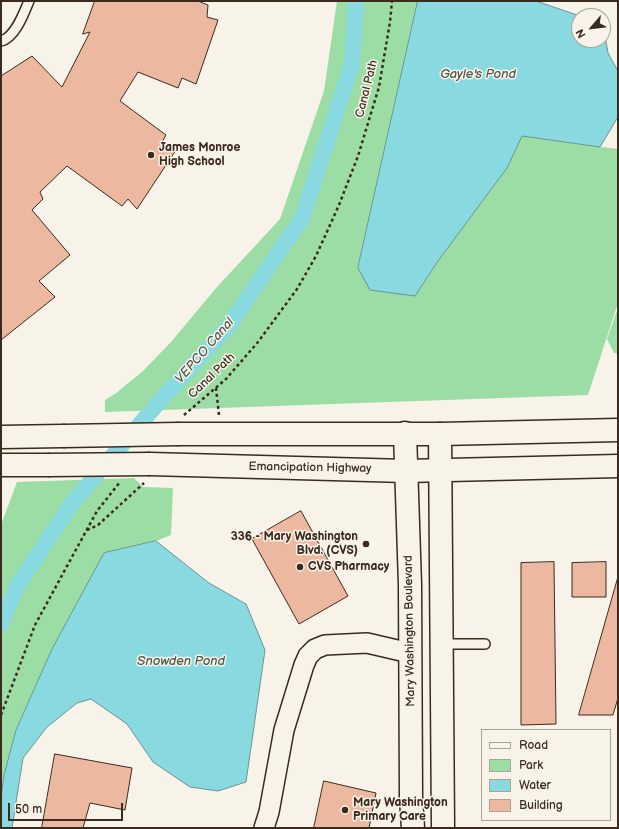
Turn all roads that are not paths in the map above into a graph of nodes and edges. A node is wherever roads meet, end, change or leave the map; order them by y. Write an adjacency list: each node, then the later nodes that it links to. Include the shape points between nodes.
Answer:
1 (29, 1): 2 (lane, via 18,27)
2 (1, 41)
3 (618, 430): 5 (main road)
4 (405, 433): 5 (main road); 6 (main road, bridge, via 179,427 63,436); 10 (main road, Mary Washington Boulevard)
5 (440, 434): 9 (main road)
6 (1, 437)
7 (1, 465): 10 (main road, Emancipation Highway, bridge, via 48,465 148,473)
8 (618, 466): 9 (main road, Emancipation Highway)
9 (440, 469): 10 (main road, Emancipation Highway); 11 (main road)
10 (406, 471): 13 (main road, Mary Washington Boulevard)
11 (442, 644): 12 (lane); 16 (main road)
12 (485, 644)
13 (410, 653): 14 (street, via 367,643 325,645 315,649 308,656 284,730); 15 (main road, Mary Washington Boulevard)
14 (264, 828)
15 (413, 828)
16 (444, 828)

